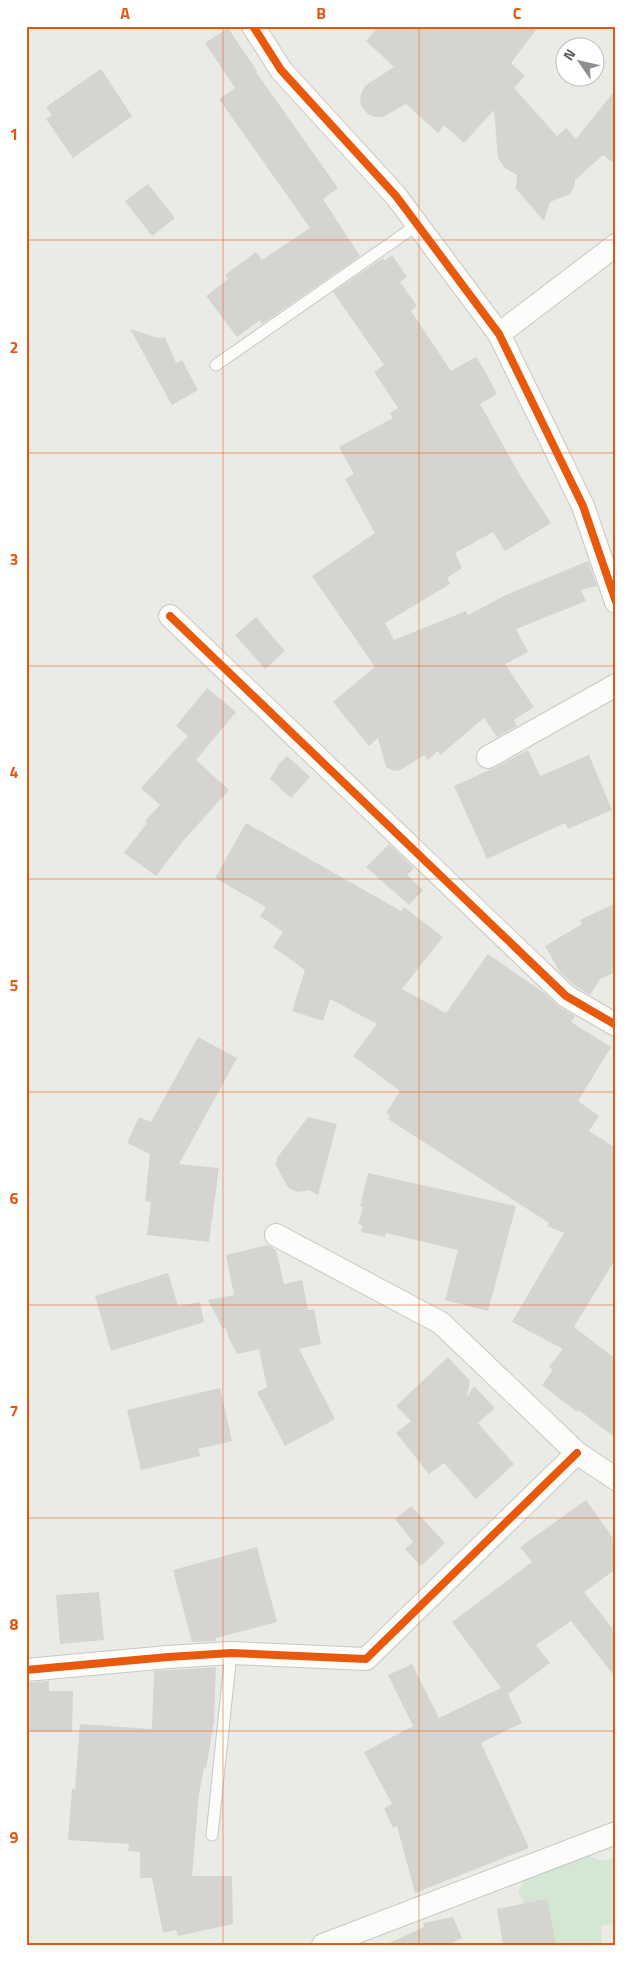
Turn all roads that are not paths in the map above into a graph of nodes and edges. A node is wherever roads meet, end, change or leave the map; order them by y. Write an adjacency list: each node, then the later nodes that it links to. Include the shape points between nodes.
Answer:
1 (253, 26): 2 (street, via 282,70 396,196)
2 (417, 225): 4 (street); 5 (lane)
3 (616, 245): 4 (street)
4 (499, 334): 6 (street, via 583,506)
5 (216, 365)
6 (616, 602)
7 (170, 616): 10 (street, via 566,996)
8 (616, 685): 9 (street)
9 (488, 757)
10 (616, 1025)
11 (276, 1235): 12 (street, via 441,1323)
12 (577, 1452): 13 (street); 14 (street, via 366,1659)
13 (616, 1479)
14 (231, 1653): 15 (street); 17 (lane)
15 (26, 1670)
16 (616, 1833): 18 (street)
17 (212, 1834)
18 (323, 1945)

